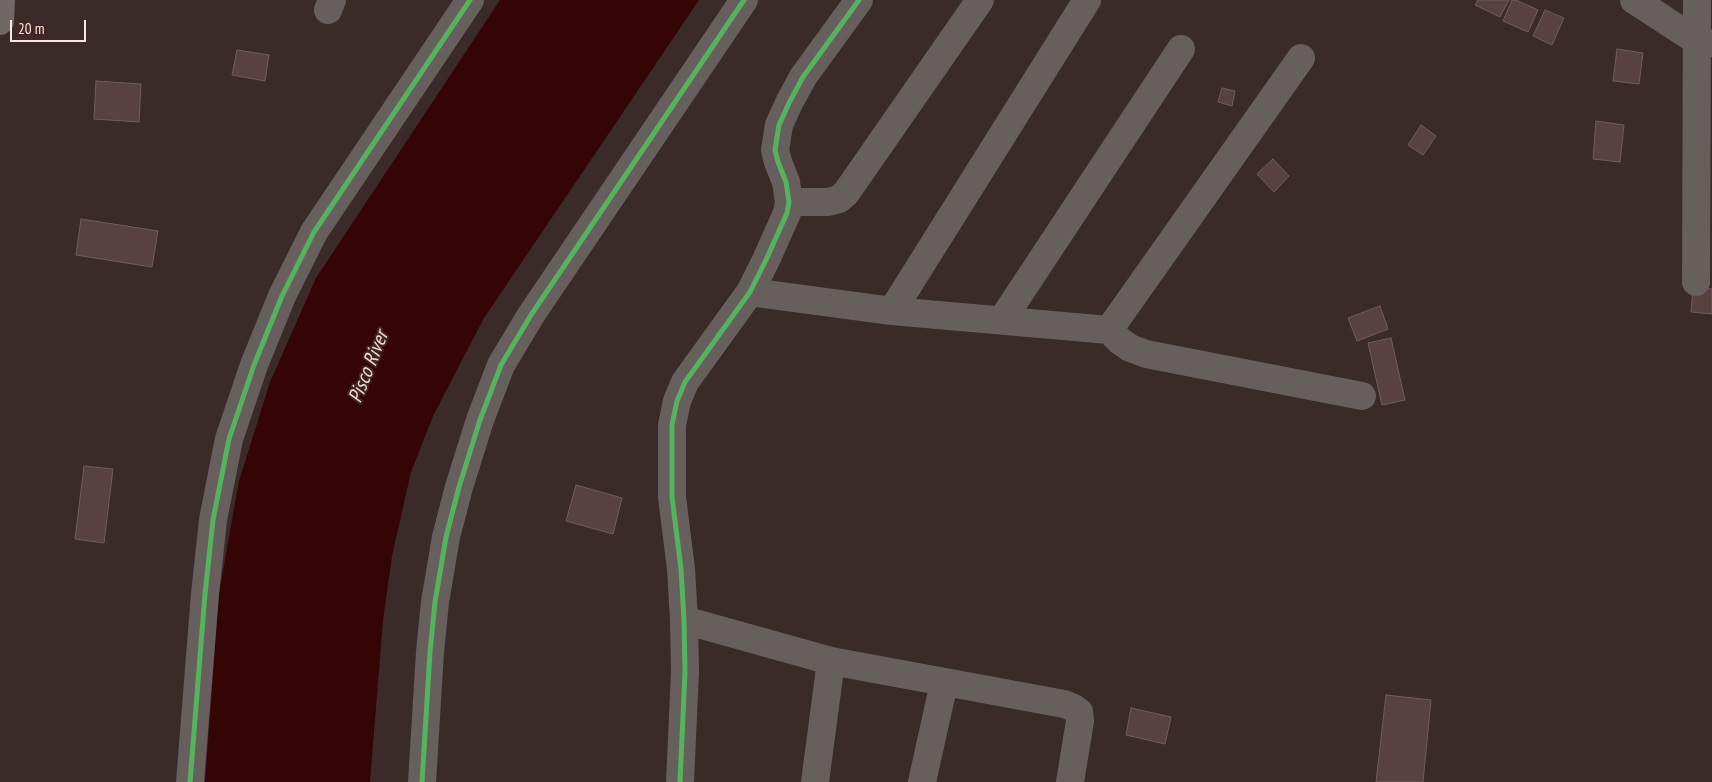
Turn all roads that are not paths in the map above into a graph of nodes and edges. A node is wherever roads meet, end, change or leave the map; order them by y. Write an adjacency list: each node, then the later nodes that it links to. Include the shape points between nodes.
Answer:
1 (2, 0): 9 (highway)
2 (470, 0): 23 (street, via 314,232 282,296 254,365 230,439 213,520)
3 (744, 0): 24 (street, via 531,315 501,365 480,420 446,537 435,602)
4 (858, 0): 13 (street, via 803,77 779,125 776,150)
5 (980, 0): 13 (street, via 846,193 828,202)
6 (1087, 0): 16 (street)
7 (1634, 0): 10 (street)
8 (1697, 0): 10 (street)
9 (0, 21)
10 (1704, 42): 14 (street)
11 (1181, 49): 17 (street)
12 (1301, 58): 18 (street)
13 (789, 202): 15 (street, via 784,220)
14 (1696, 282)
15 (750, 292): 16 (street); 20 (street, via 689,375 677,401 672,425 672,497)
16 (892, 311): 17 (street)
17 (1002, 320): 18 (street)
18 (1109, 330): 19 (street, via 1120,342 1146,354)
19 (1362, 396)
20 (684, 620): 21 (street); 25 (street)
21 (831, 661): 22 (street); 26 (street)
22 (944, 682): 27 (street); 28 (street, via 1064,704 1079,712)
23 (190, 782)
24 (422, 782)
25 (680, 782)
26 (815, 782)
27 (922, 782)
28 (1070, 782)

